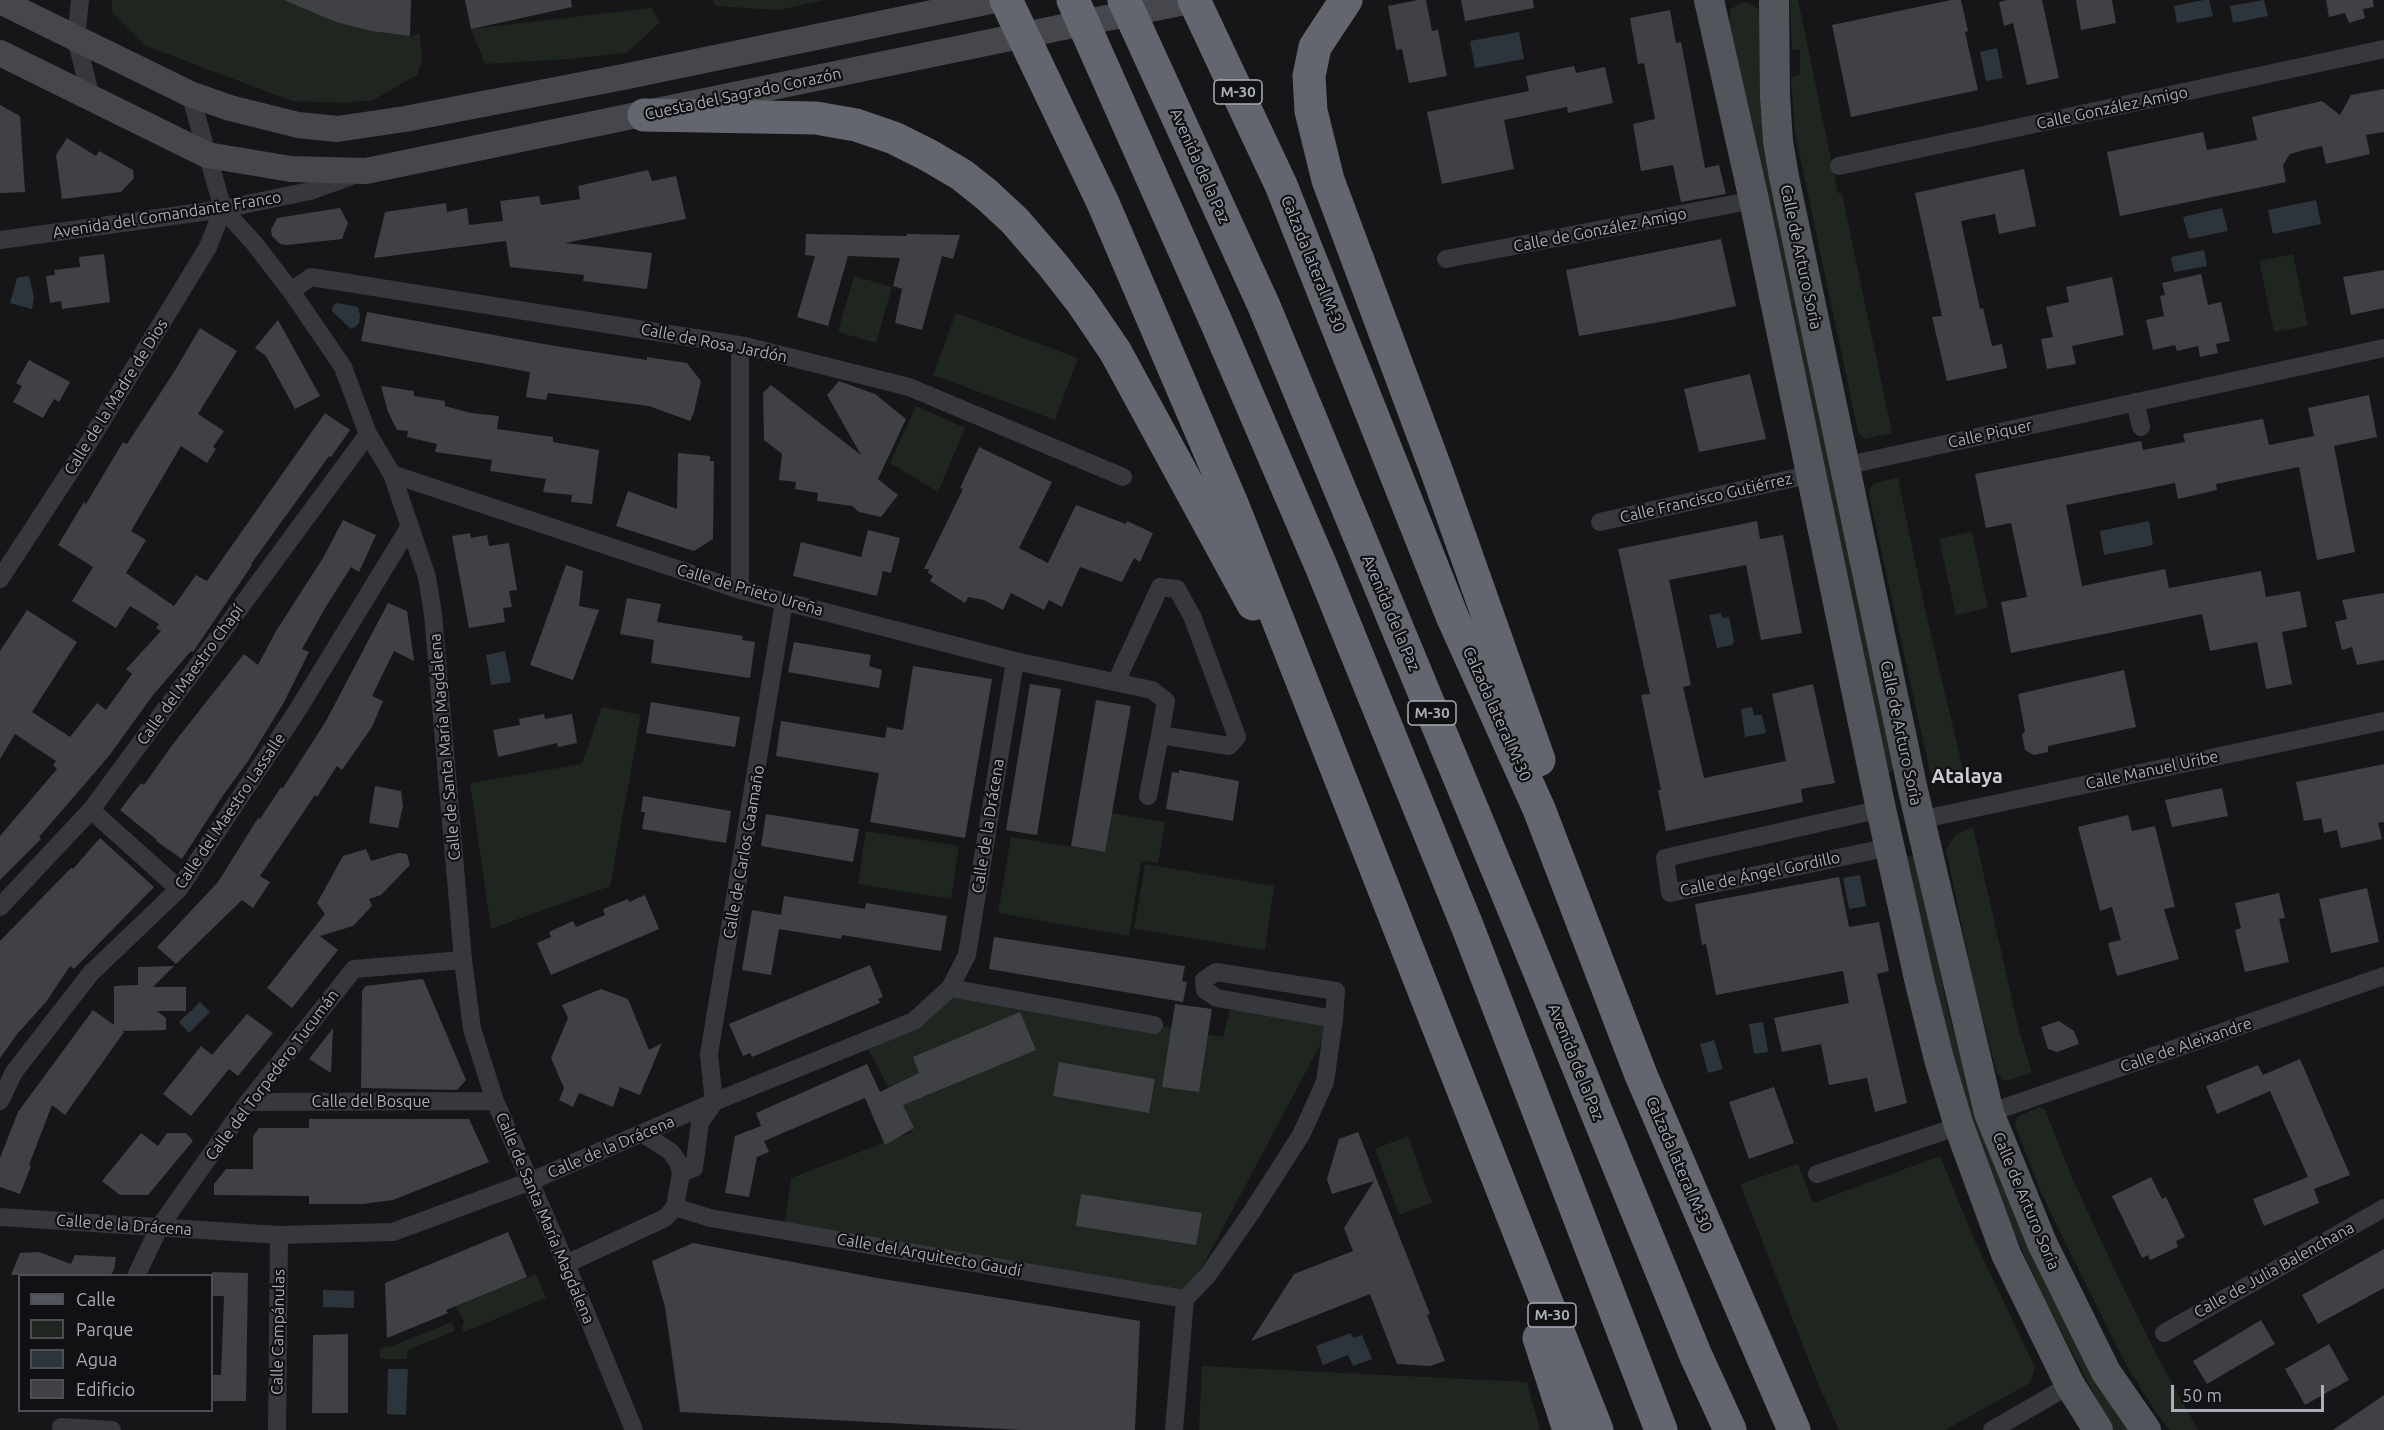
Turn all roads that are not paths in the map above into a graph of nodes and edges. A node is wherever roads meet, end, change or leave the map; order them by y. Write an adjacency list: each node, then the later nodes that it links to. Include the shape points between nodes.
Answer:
1 (80, 0): 12 (street)
2 (995, 0): 15 (main road, via 373,125 337,129 298,125)
3 (1006, 0): 45 (highway, M-30, via 1117,236 1233,506)
4 (1073, 0): 87 (highway, M-30, via 1325,577 1468,928)
5 (1124, 0): 88 (highway, Avenida de la Paz / M-30, via 1264,306 1691,1345)
6 (1194, 0): 17 (main road, Cuesta del Sagrado Corazón); 21 (highway, Calzada lateral M-30 / M-30)
7 (1219, 0): 21 (highway, via 1265,107)
8 (1346, 0): 47 (highway, via 1315,47 1309,76 1311,111 1328,180 1541,766)
9 (0, 1): 12 (main road)
10 (1772, 3): 32 (main road, Calle de Arturo Soria, via 1778,141)
11 (1716, 7): 22 (main road, Calle de Arturo Soria)
12 (76, 39): 15 (main road); 16 (street)
13 (2384, 49): 19 (street, Calle González Amigo)
14 (0, 53): 16 (main road, Cuesta del Sagrado Corazón)
15 (190, 94): 18 (street, Calle de Santa María Magdalena)
16 (91, 97): 18 (main road, Cuesta del Sagrado Corazón)
17 (644, 115): 20 (main road, Cuesta del Sagrado Corazón); 45 (highway, via 816,118 856,124 928,155 994,201 1052,264 1115,351)
18 (207, 155): 20 (main road, Cuesta del Sagrado Corazón, via 291,169); 23 (street, Calle de Santa María Magdalena)
19 (1839, 166)
20 (366, 171): 23 (street, Avenida del Comandante Franco, via 310,191)
21 (1281, 185): 47 (highway, Calzada lateral M-30 / M-30, via 1452,616)
22 (1754, 200): 25 (street, Calle de González Amigo); 34 (main road, Calle de Arturo Soria)
23 (223, 209): 24 (street, Avenida del Comandante Franco); 26 (street, Calle de Santa María Magdalena); 38 (street, Calle de la Madre de Dios, via 208,247)
24 (0, 240)
25 (1446, 259)
26 (291, 291): 27 (street, Calle de Rosa Jardón, via 311,277); 31 (street, Calle de Santa María Magdalena, via 343,367)
27 (741, 345): 35 (street, Calle de Rosa Jardón, via 909,387); 39 (street)
28 (2384, 348): 29 (street, Calle Piquer)
29 (2135, 402): 30 (street); 32 (street, Calle Piquer)
30 (2141, 427)
31 (368, 434): 33 (street, Calle de Santa María Magdalena); 49 (street, Calle del Maestro Chapí)
32 (1845, 466): 50 (main road, Calle de Arturo Soria)
33 (392, 474): 37 (street, Calle de Santa María Magdalena); 39 (street, Calle de Prieto Ureña)
34 (1812, 474): 36 (street, Calle Francisco Gutiérrez); 48 (main road, Calle de Arturo Soria)
35 (1123, 477)
36 (1600, 522)
37 (410, 526): 52 (street, Calle del Maestro Lassalle, via 297,711); 54 (street, Calle de Santa María Magdalena, via 427,577 433,614)
38 (0, 579)
39 (740, 590): 40 (street, Calle de Prieto Ureña)
40 (784, 602): 41 (street, Calle de Prieto Ureña); 62 (street, Calle de Carlos Caamaño, via 709,1054)
41 (1015, 661): 42 (street, Calle de Prieto Ureña); 56 (street, Calle de la Drácena, via 967,955)
42 (1116, 682): 44 (street, Calle de Prieto Ureña, via 1152,690 1166,701); 44 (street, via 1160,587 1178,589 1192,616 1237,737 1229,746)
43 (2384, 721): 50 (street, Calle Manuel Uribe)
44 (1160, 735): 46 (street, Calle de Prieto Ureña)
45 (1324, 735): 69 (highway, M-30)
46 (1148, 796)
47 (1539, 809): 89 (highway, Calzada lateral M-30 / M-30, via 1641,1075)
48 (1881, 809): 51 (main road, Calle de Arturo Soria); 51 (street, Calle de Ángel Gordillo, via 1665,858 1670,893)
49 (92, 810): 52 (street); 53 (street, Calle del Maestro Chapí)
50 (1919, 820): 63 (main road, Calle de Arturo Soria)
51 (1890, 847): 64 (main road, Calle de Arturo Soria, via 1920,983)
52 (179, 889): 59 (street, Calle del Maestro Lassalle, via 91,973 14,1072)
53 (0, 907)
54 (464, 960): 60 (street, Calle de Santa María Magdalena, via 472,1029); 61 (street, Calle del Torpedero Tucumán, via 354,969)
55 (2384, 976): 63 (street, Calle de Aleixandre)
56 (950, 988): 58 (street); 62 (street, Calle de la Drácena, via 914,1021)
57 (1334, 1019): 57 (street, via 1217,998 1205,990 1204,980 1216,972 1336,991); 77 (street, via 1324,1082 1301,1135 1208,1275)
58 (1154, 1025)
59 (0, 1101)
60 (495, 1101): 61 (street, Calle del Bosque); 68 (street, Calle de Santa María Magdalena)
61 (248, 1102): 73 (street, Calle del Torpedero Tucumán)
62 (714, 1102): 65 (street, Calle de la Drácena); 66 (street, via 700,1123 694,1168)
63 (1989, 1113): 92 (main road, Calle de Arturo Soria, via 2053,1264 2106,1372)
64 (1959, 1126): 67 (street); 79 (main road, Calle de Arturo Soria, via 2006,1254)
65 (642, 1133): 66 (street, via 671,1152); 68 (street, Calle de la Drácena)
66 (681, 1173): 70 (street)
67 (1817, 1174)
68 (531, 1181): 74 (street, Calle de la Drácena, via 393,1232); 75 (street, Calle de Santa María Magdalena)
69 (1507, 1200): 85 (highway, via 1519,1277); 86 (highway, M-30)
70 (675, 1208): 75 (street, via 665,1218); 77 (street, Calle del Arquitecto Gaudí, via 710,1218)
71 (2384, 1208): 78 (street, Calle de Julia Balenchana)
72 (0, 1217): 73 (street, Calle de la Drácena)
73 (160, 1227): 74 (street, Calle de la Drácena); 76 (street, Calle del Torpedero Tucumán)
74 (279, 1235): 82 (street, Calle Campánulas)
75 (566, 1264): 83 (street, Calle de Santa María Magdalena)
76 (136, 1274)
77 (1185, 1299): 84 (street)
78 (2164, 1333)
79 (2070, 1385): 90 (street); 91 (main road, Calle de Arturo Soria)
80 (63, 1422): 81 (street)
81 (112, 1430)
82 (277, 1430)
83 (634, 1430)
84 (1174, 1430)
85 (1569, 1430)
86 (1597, 1430)
87 (1661, 1430)
88 (1730, 1430)
89 (1794, 1430)
90 (1992, 1430)
91 (2098, 1430)
92 (2146, 1430)

